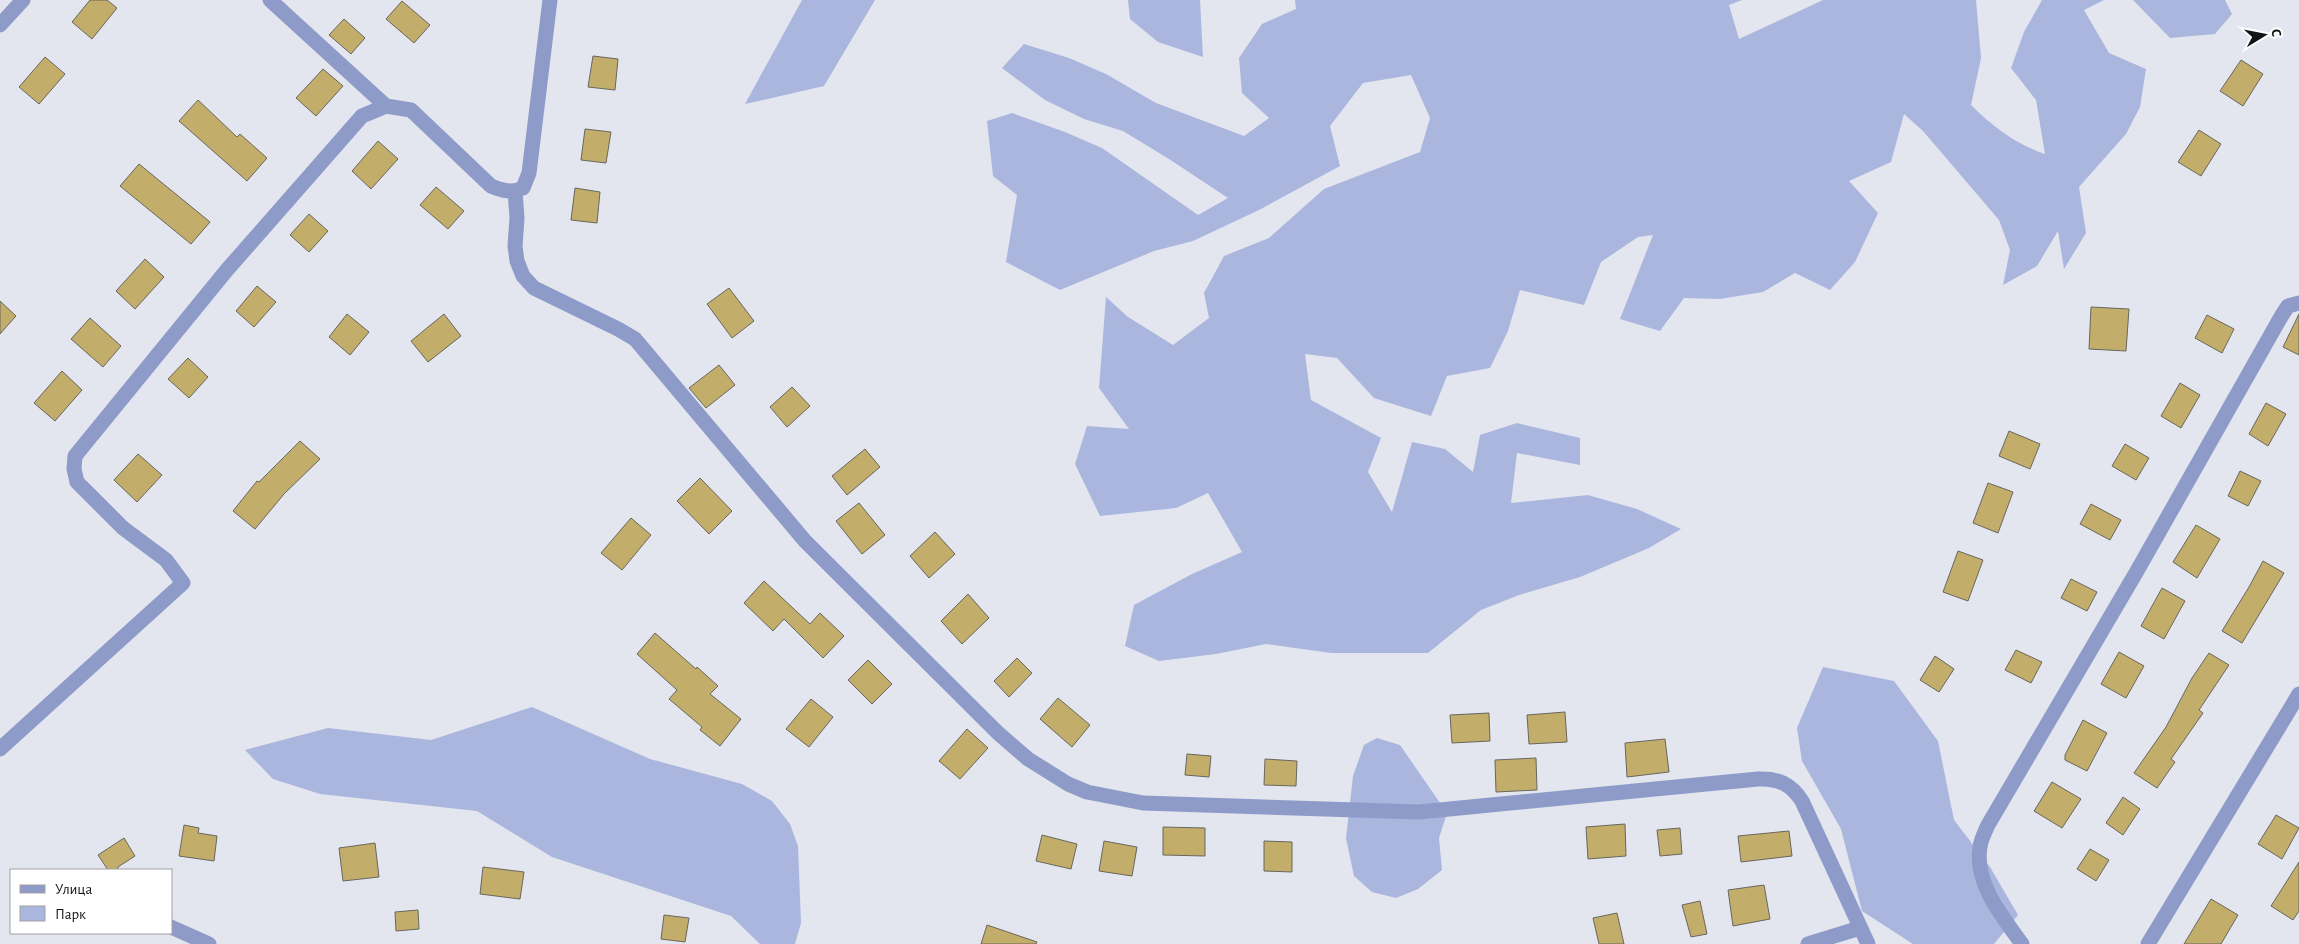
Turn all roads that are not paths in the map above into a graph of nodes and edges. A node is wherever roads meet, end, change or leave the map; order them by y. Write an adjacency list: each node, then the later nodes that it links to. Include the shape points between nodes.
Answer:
1 (23, 0): 4 (street)
2 (270, 0): 5 (street)
3 (550, 0): 6 (street, via 529,174 523,188)
4 (0, 25)
5 (386, 106): 6 (street, via 411,110 491,186); 9 (street, via 362,116 226,271 75,456 77,482 123,528 166,560 183,584)
6 (515, 191): 11 (street, via 517,261 523,276 534,288 635,339 805,540 998,733 1028,759 1068,784 1087,792 1143,803 1418,812 1748,780 1778,780 1791,787 1802,801)
7 (2299, 303): 15 (street, via 2288,306 2282,315 1988,825 1980,845 1982,875 1992,900)
8 (2299, 694): 16 (street)
9 (0, 749)
10 (172, 926): 12 (street)
11 (1860, 928): 13 (street); 14 (street)
12 (209, 944)
13 (1808, 944)
14 (1868, 944)
15 (2022, 944)
16 (2148, 944)

